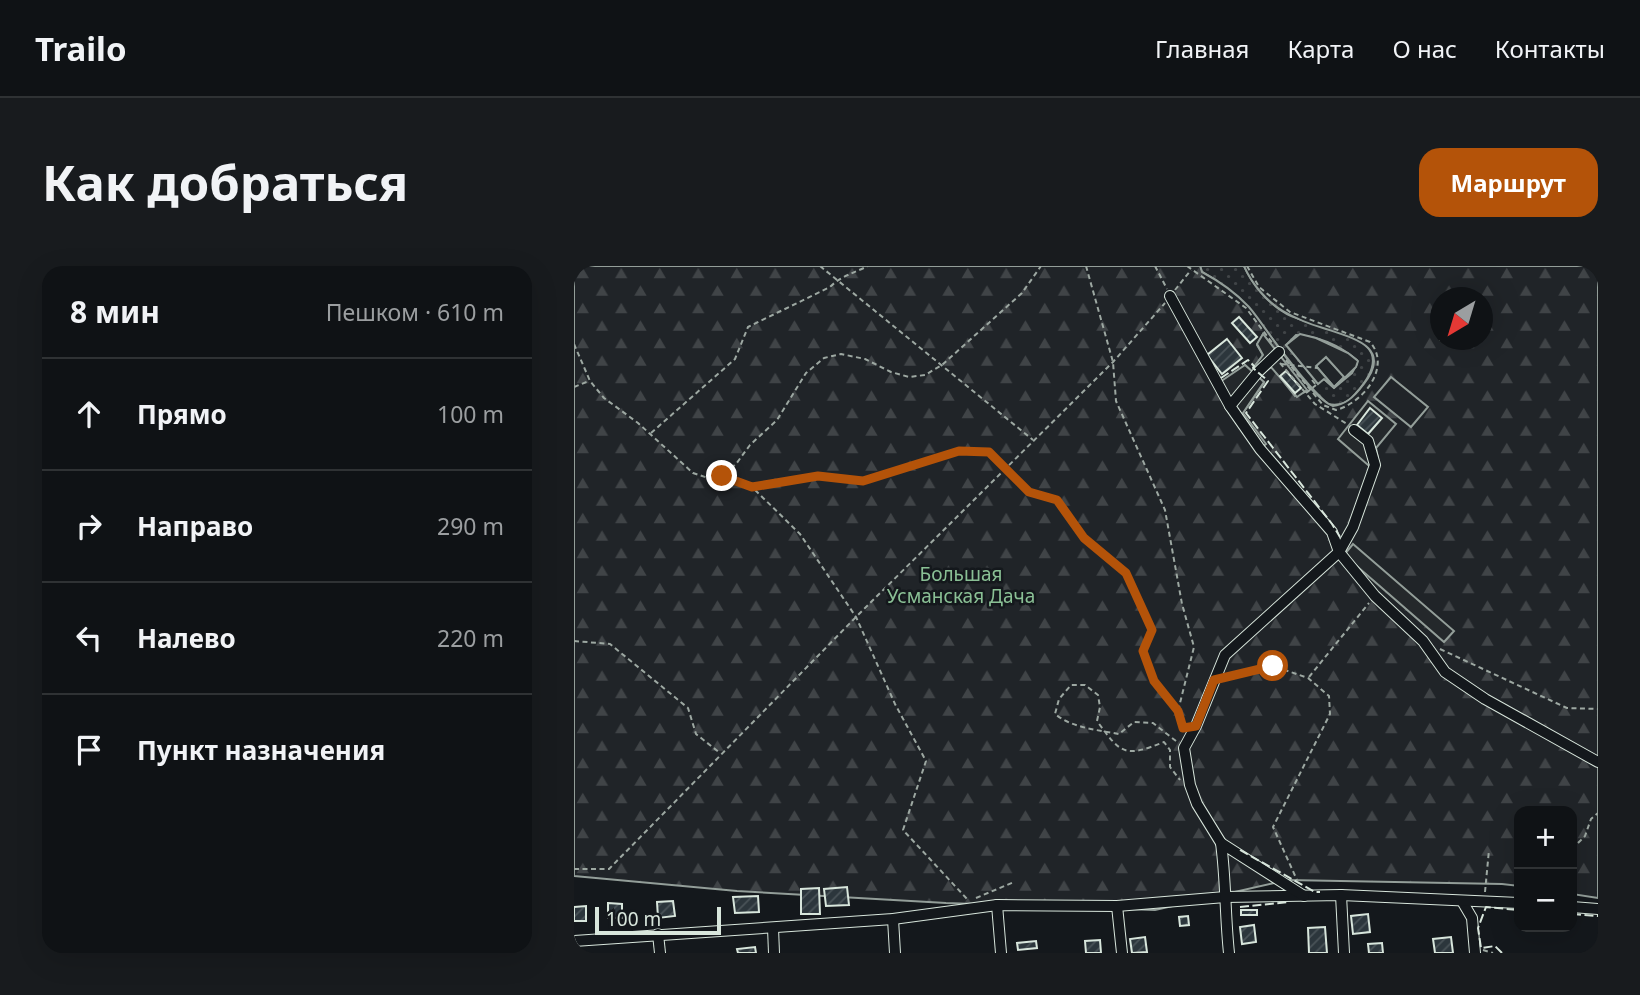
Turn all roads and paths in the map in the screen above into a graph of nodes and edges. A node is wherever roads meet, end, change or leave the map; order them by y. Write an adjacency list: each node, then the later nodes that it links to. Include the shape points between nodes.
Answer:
1 (820, 266): 9 (path)
2 (868, 266): 9 (path)
3 (1041, 266): 14 (path, via 1022,293)
4 (1086, 266): 13 (path)
5 (1155, 266): 10 (path)
6 (1187, 266): 8 (path)
7 (1247, 266): 15 (path, via 1259,287 1282,306 1365,338 1379,358 1376,374 1364,391 1336,410 1323,405)
8 (1191, 270): 10 (path); 12 (path, via 1246,308)
9 (837, 280): 14 (path); 23 (path, via 748,327 735,359)
10 (1170, 296): 13 (path); 21 (street)
11 (574, 344): 18 (path)
12 (1278, 358): 15 (path); 15 (path); 21 (street, via 1258,372); 22 (path, via 1315,404)
13 (1113, 362): 24 (path); 36 (path, via 1116,401 1166,510 1194,647)
14 (942, 365): 24 (path); 26 (path, via 925,375 909,377 865,359 841,354 824,358 806,373 777,420)
15 (1289, 365): 16 (path)
16 (1318, 368)
17 (1312, 380): 20 (path, bridge, via 1316,385 1306,393)
18 (590, 381): 19 (path); 23 (path)
19 (574, 387)
20 (1303, 388)
21 (1230, 406): 28 (street, via 1259,449 1332,532)
22 (1354, 430): 28 (street, via 1368,441 1375,465)
23 (650, 434): 26 (path, via 692,473 711,479)
24 (1034, 441): 25 (path)
25 (1007, 468): 27 (path, via 989,452 959,451 863,481 818,476); 30 (path); 36 (path, via 1029,492 1057,500 1084,538 1126,573 1152,630 1143,651 1154,681)
26 (722, 476): 27 (path)
27 (752, 487): 30 (path, via 800,534)
28 (1339, 552): 29 (street); 34 (street, via 1227,652)
29 (1375, 596): 32 (street); 33 (path)
30 (856, 617): 40 (path); 48 (path, via 926,761 903,830 968,901)
31 (574, 641): 40 (path, via 610,644 688,708 696,734)
32 (1423, 641): 35 (path, via 1567,708); 41 (street, via 1445,672)
33 (1308, 678): 34 (path, via 1273,666); 50 (path, via 1329,696 1330,714 1273,827)
34 (1214, 680): 37 (street)
35 (1598, 709)
36 (1178, 711): 37 (path, via 1183,728)
37 (1196, 726): 39 (street)
38 (1105, 731): 38 (path, via 1055,714 1059,699 1071,685 1085,685 1098,695 1097,721); 39 (path, via 1119,734 1134,722 1153,723); 42 (path, via 1124,751 1141,751 1164,742 1170,750 1170,767)
39 (1185, 748): 44 (street, via 1190,785)
40 (722, 754): 47 (path, via 610,869)
41 (1598, 762)
42 (1184, 785)
43 (1598, 813): 45 (path)
44 (1221, 843): 50 (street); 51 (street)
45 (1577, 844)
46 (1489, 850): 52 (path)
47 (574, 869)
48 (1014, 882)
49 (1341, 895): 50 (street); 53 (street); 69 (street)
50 (1304, 896): 51 (street)
51 (1225, 897): 56 (street); 68 (street)
52 (1484, 900): 53 (street); 54 (street)
53 (1462, 901): 70 (street, via 1472,918)
54 (1514, 903)
55 (998, 905): 56 (street); 59 (street); 66 (street)
56 (1117, 906): 67 (street)
57 (1577, 907): 58 (street)
58 (1598, 909)
59 (893, 919): 60 (street); 65 (street)
60 (773, 928): 61 (street); 64 (street)
61 (658, 934): 62 (street); 63 (street)
62 (574, 941)
63 (660, 953)
64 (774, 953)
65 (895, 953)
66 (1001, 953)
67 (1122, 953)
68 (1228, 953)
69 (1344, 953)
70 (1475, 953)

